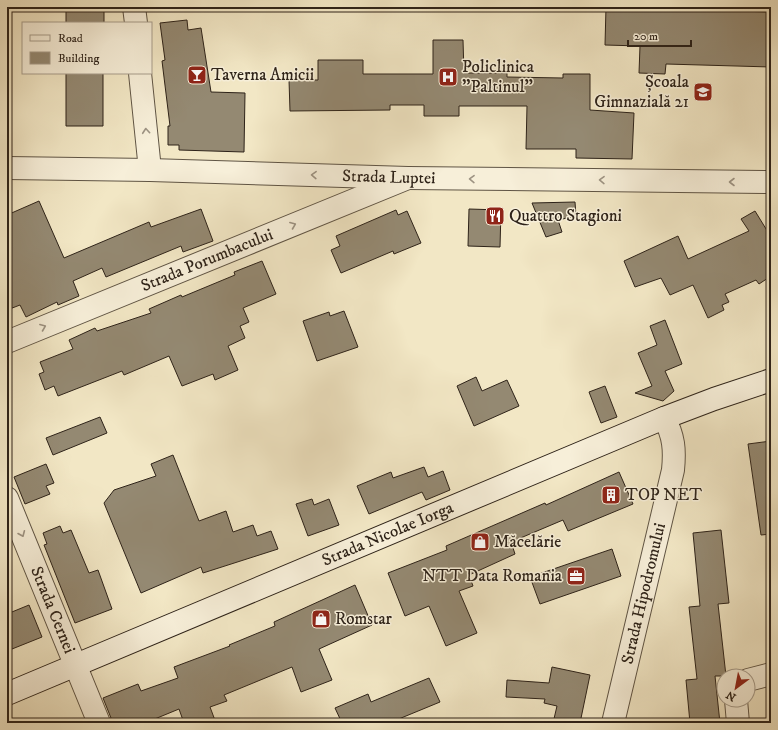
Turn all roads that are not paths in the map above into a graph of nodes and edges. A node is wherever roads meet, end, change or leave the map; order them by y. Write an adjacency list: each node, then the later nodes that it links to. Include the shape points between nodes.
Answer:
1 (134, 7): 2 (street)
2 (136, 22)
3 (140, 74): 5 (street, one-way to 3)
4 (7, 168): 5 (street, Strada Luptei)
5 (150, 170): 6 (street, Strada Luptei, one-way to 5)
6 (408, 178): 7 (street, Strada Luptei, one-way to 6); 8 (street, Strada Porumbacului, one-way to 6)
7 (771, 182)
8 (7, 342)
9 (771, 380): 10 (street, Strada Nicolae Iorga)
10 (664, 418): 12 (street, Strada Nicolae Iorga); 18 (street, Strada Hipodromului, via 673,436 675,447 673,470)
11 (7, 498): 12 (street, Strada Cernei, one-way to 12)
12 (77, 665): 15 (street, Strada Nicolae Iorga); 17 (street, Strada Cernei)
13 (771, 674): 14 (street)
14 (756, 678)
15 (7, 694)
16 (737, 708): 19 (street)
17 (99, 723)
18 (613, 723)
19 (738, 723)

